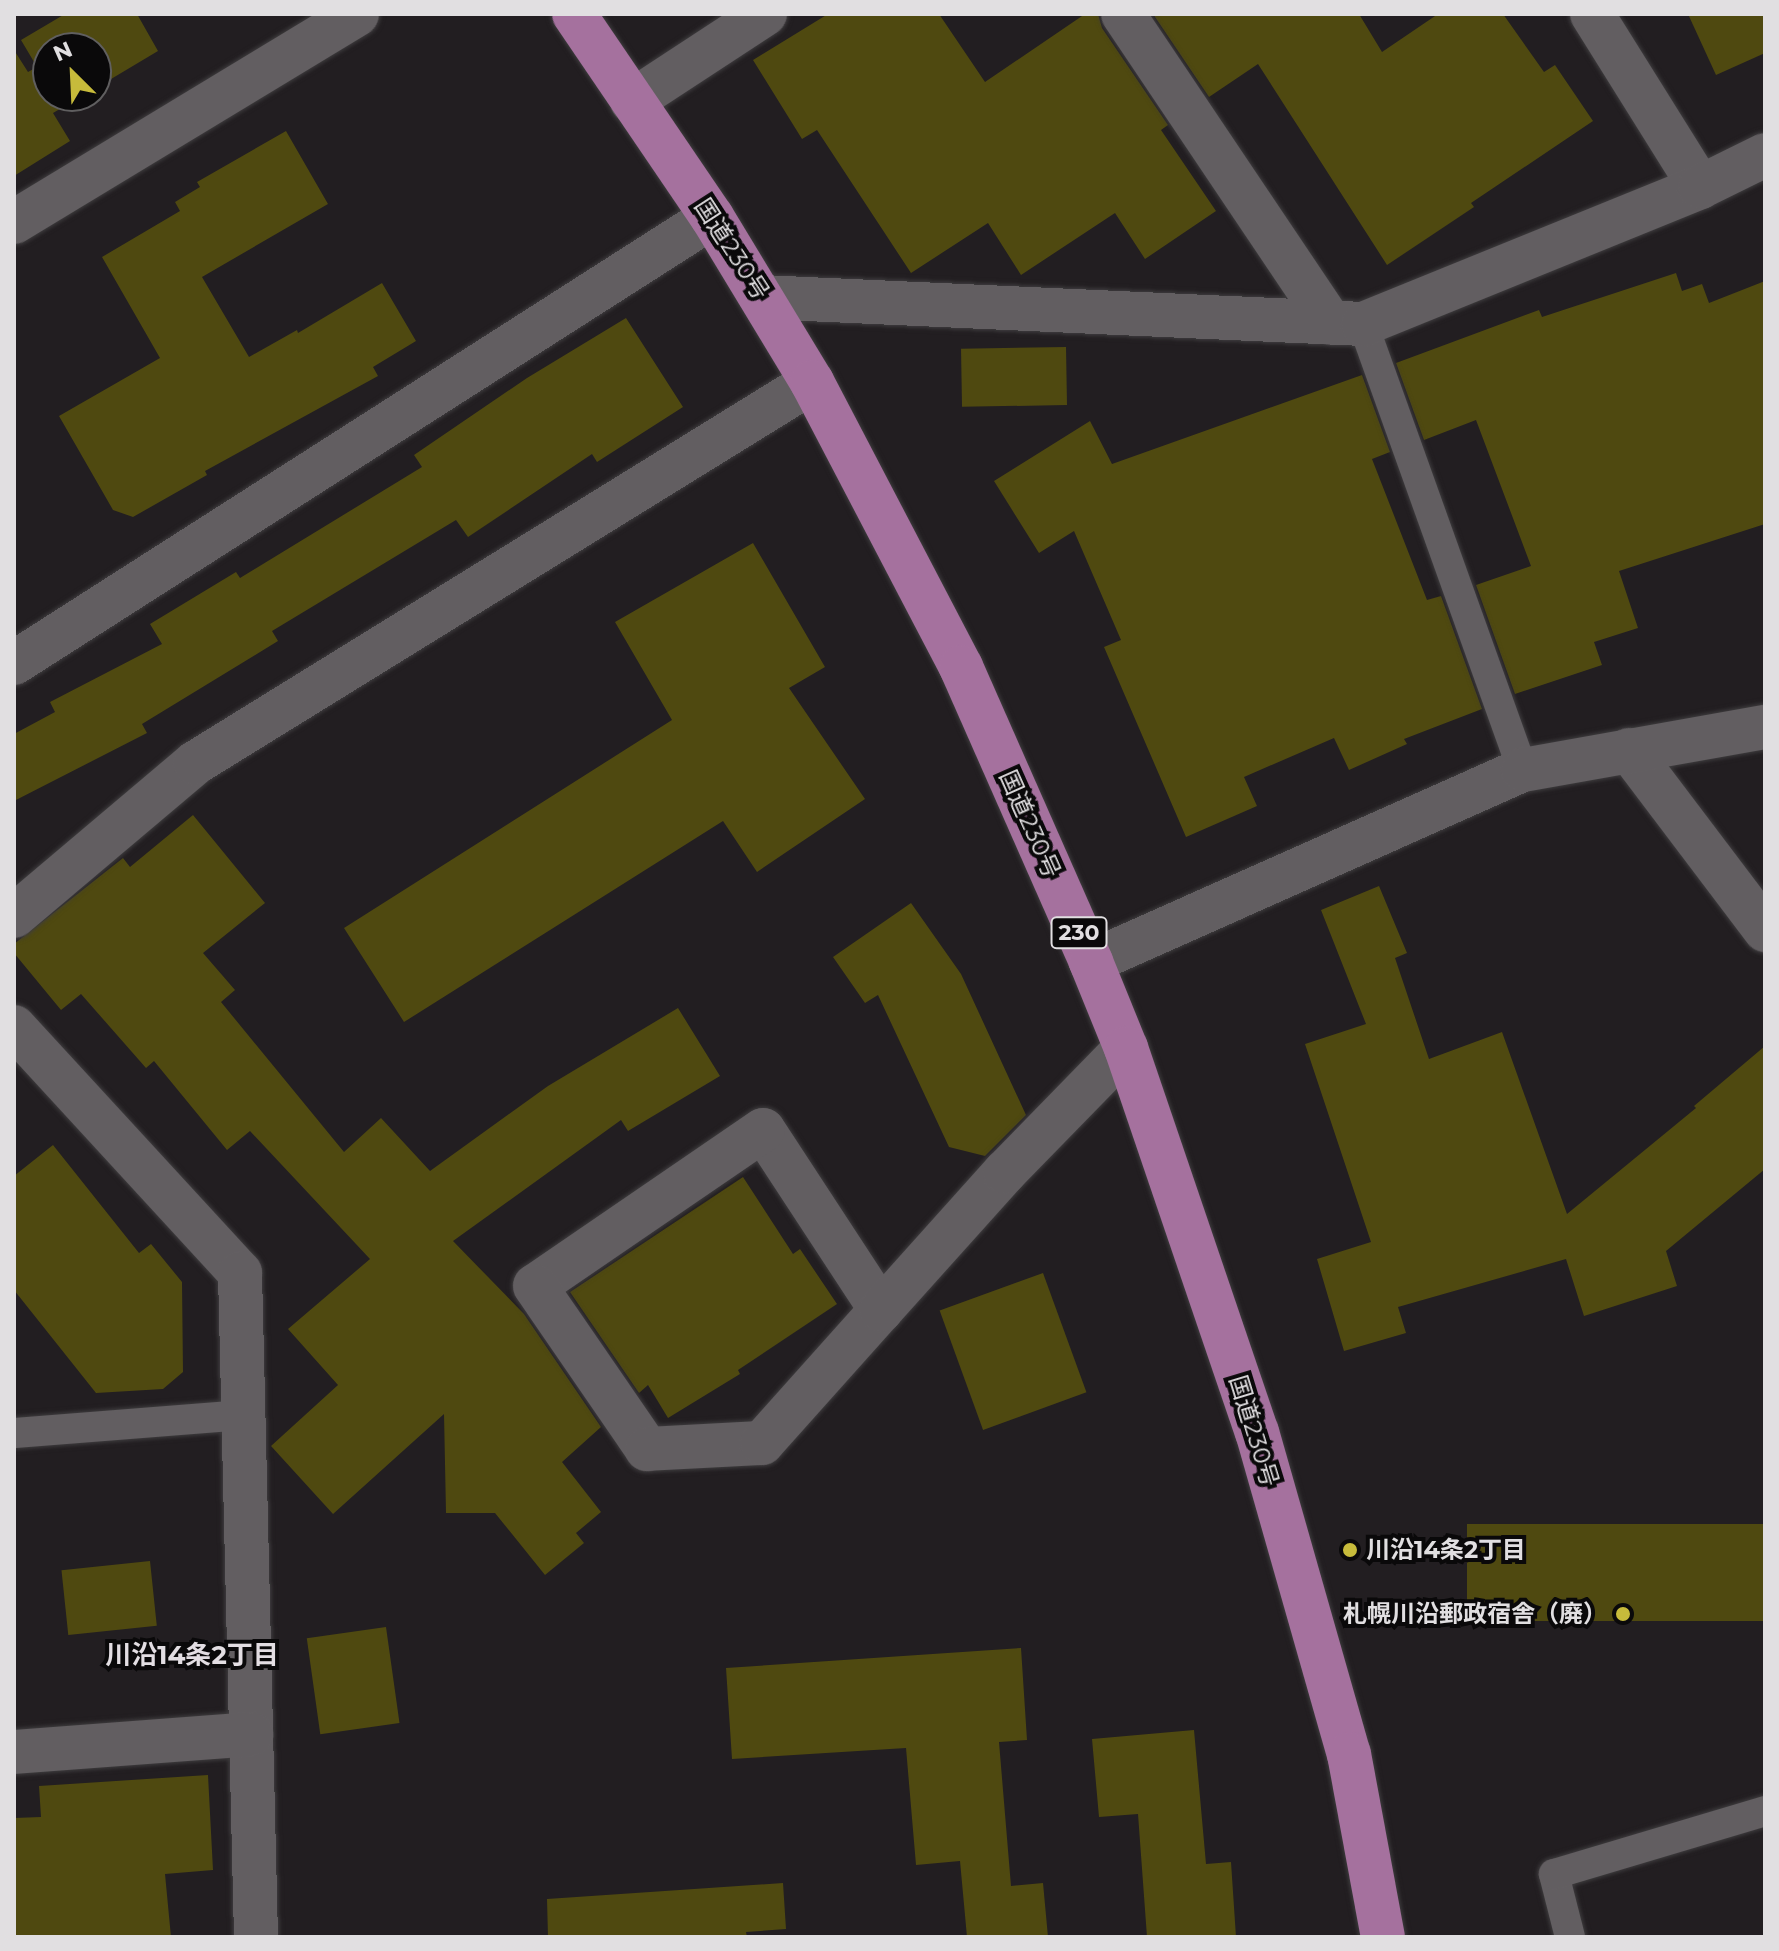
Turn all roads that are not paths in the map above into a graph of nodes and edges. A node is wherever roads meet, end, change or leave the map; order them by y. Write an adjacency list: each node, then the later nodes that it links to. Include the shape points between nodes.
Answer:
1 (357, 14): 10 (street)
2 (574, 14): 6 (highway, 国道230号 / 230)
3 (765, 14): 6 (street)
4 (1123, 14): 12 (street)
5 (1592, 14): 8 (street)
6 (632, 101): 9 (highway, 国道230号 / 230)
7 (1765, 155): 8 (street)
8 (1700, 187): 12 (street)
9 (712, 217): 11 (highway, 国道230号 / 230); 14 (street)
10 (14, 222)
11 (762, 297): 12 (street); 13 (highway, 国道230号 / 230)
12 (1347, 324): 17 (lane)
13 (812, 382): 18 (street, via 195,763); 20 (highway, 国道230号 / 230, via 961,667)
14 (14, 663)
15 (1765, 727): 16 (street)
16 (1629, 750): 17 (street); 19 (street)
17 (1523, 770): 20 (street)
18 (14, 916)
19 (1765, 930)
20 (1091, 962): 22 (highway, 国道230号 / 230)
21 (14, 1027): 24 (street, via 240,1273)
22 (1126, 1048): 23 (street); 30 (highway, 国道230号 / 230, via 1257,1432 1349,1754)
23 (881, 1310): 23 (street, via 762,1443 647,1449 535,1286 763,1130)
24 (244, 1415): 25 (lane); 26 (street)
25 (14, 1433)
26 (251, 1734): 27 (street); 29 (street)
27 (14, 1752)
28 (1765, 1811): 31 (lane, via 1554,1874)
29 (256, 1937)
30 (1383, 1937)
31 (1570, 1937)

